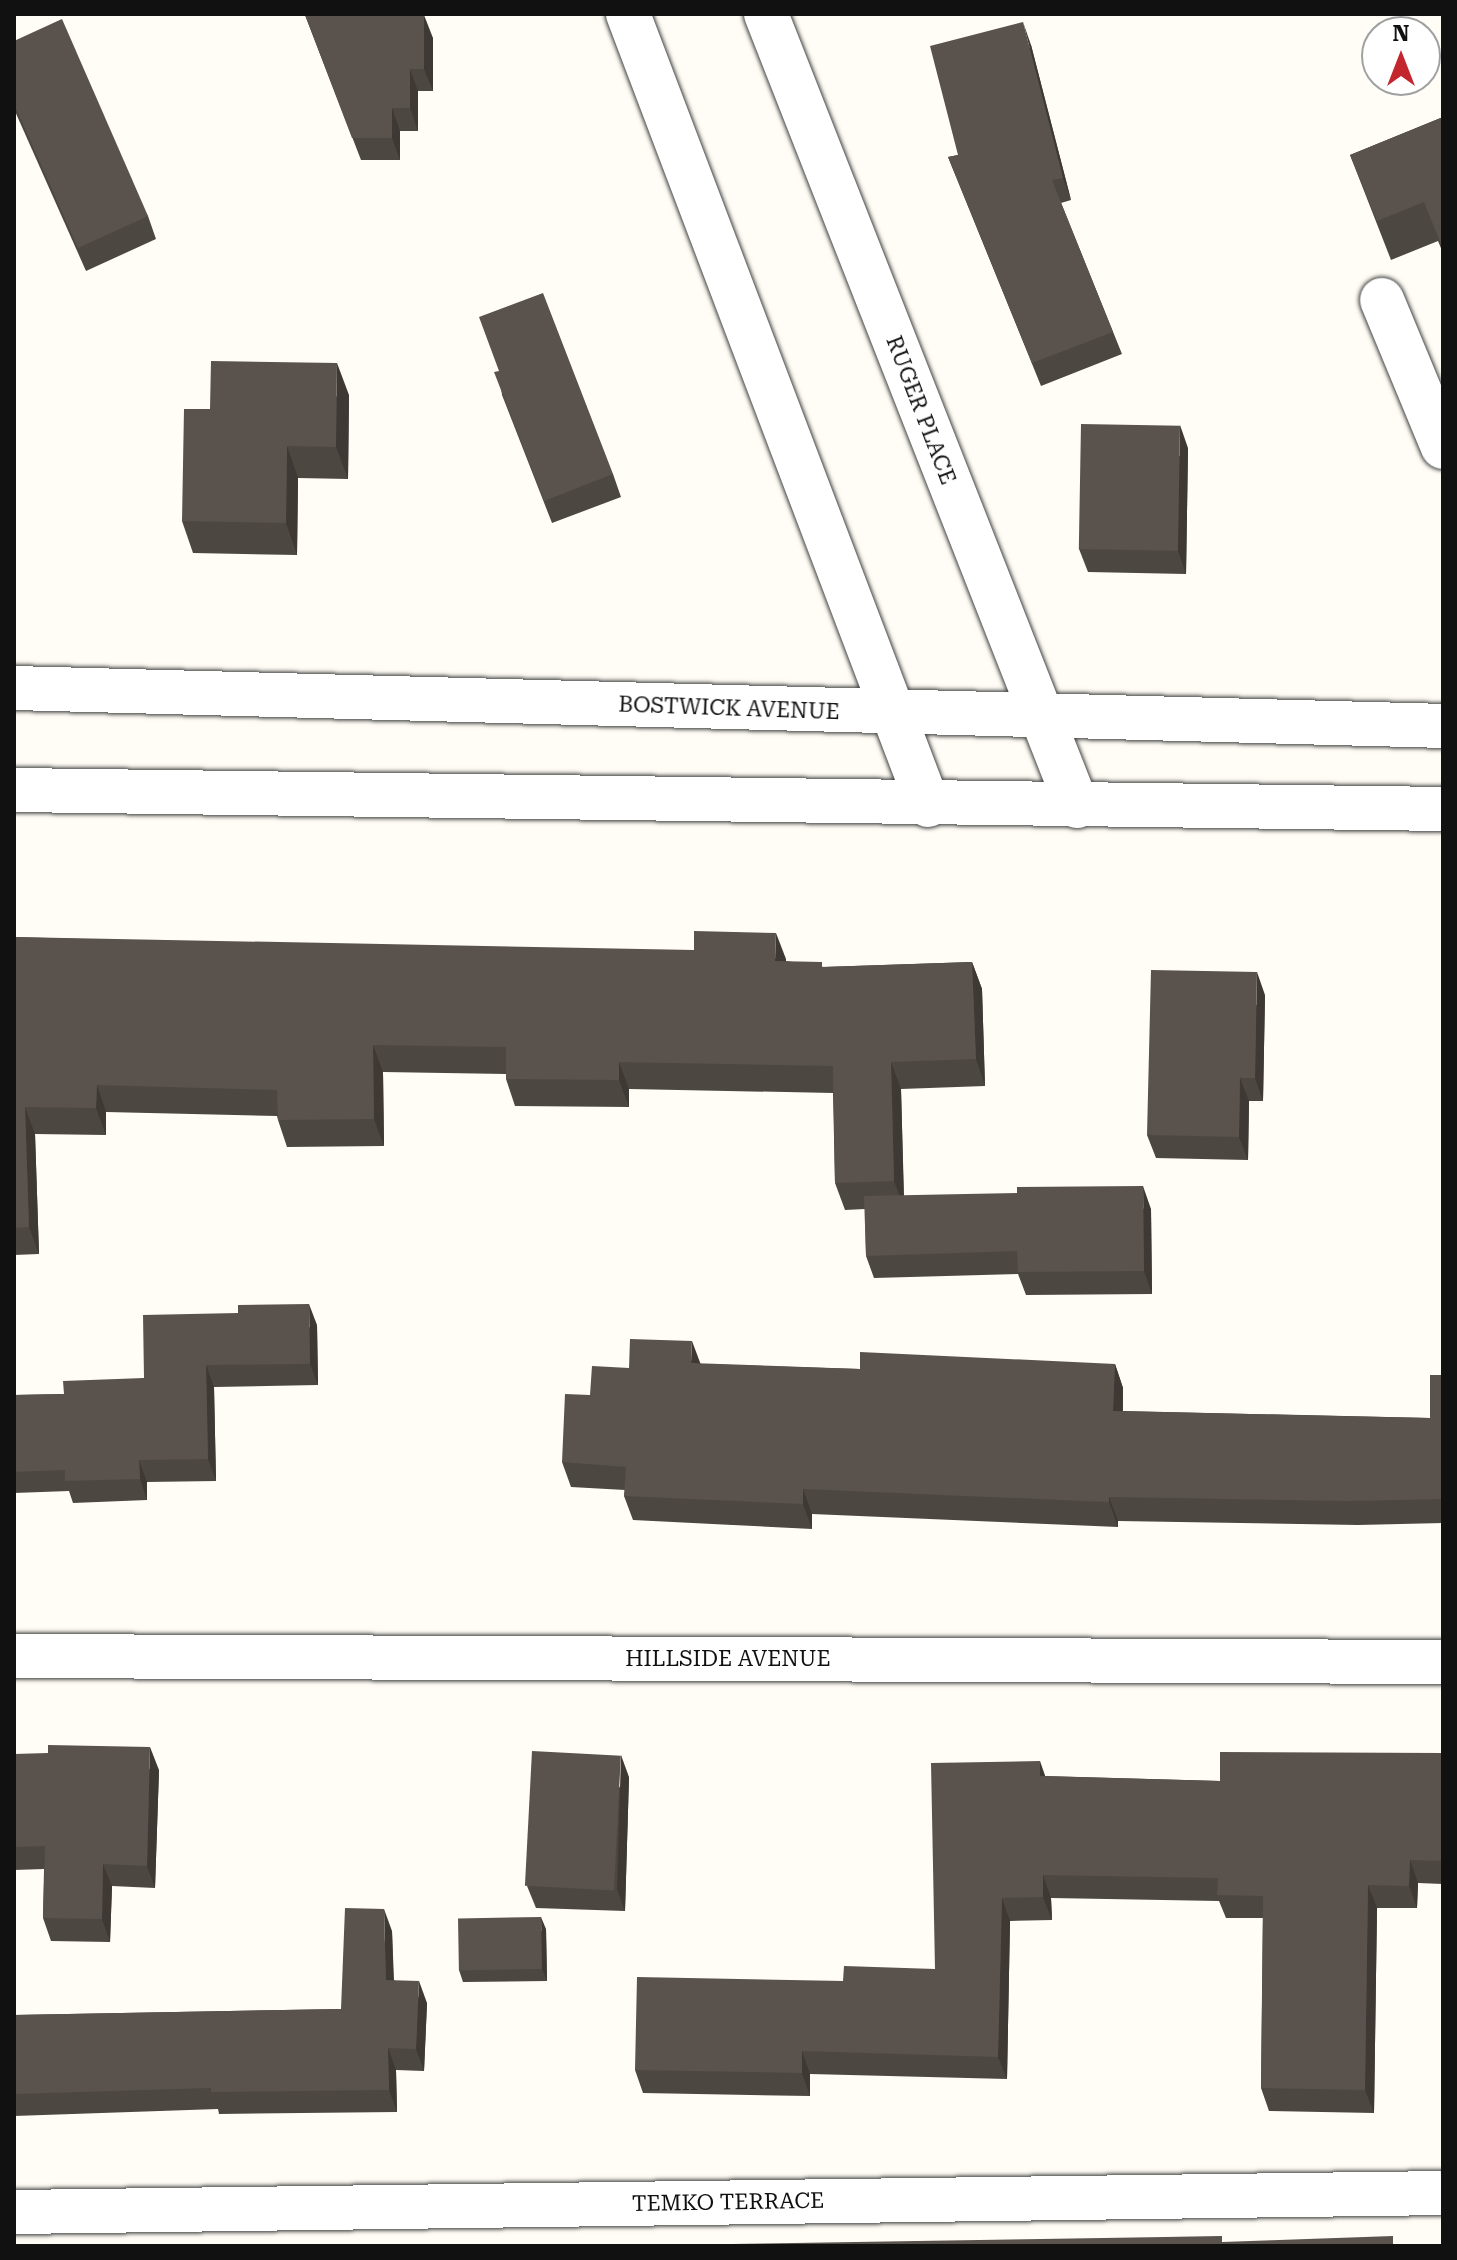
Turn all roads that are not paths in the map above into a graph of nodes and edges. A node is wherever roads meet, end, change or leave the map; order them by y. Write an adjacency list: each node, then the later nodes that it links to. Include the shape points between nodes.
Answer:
1 (628, 14): 6 (street)
2 (766, 14): 7 (street, RUGER PLACE)
3 (1382, 300): 4 (street)
4 (1443, 447)
5 (14, 688): 6 (street, BOSTWICK AVENUE)
6 (891, 712): 7 (street, BOSTWICK AVENUE); 10 (street)
7 (1042, 718): 8 (street, BOSTWICK AVENUE); 11 (street, RUGER PLACE)
8 (1443, 726)
9 (14, 790): 10 (street)
10 (928, 805): 11 (street)
11 (1077, 806): 12 (street)
12 (1443, 809)
13 (14, 1656): 14 (street, HILLSIDE AVENUE)
14 (1443, 1662)
15 (1443, 2193): 16 (street, TEMKO TERRACE)
16 (14, 2212)

